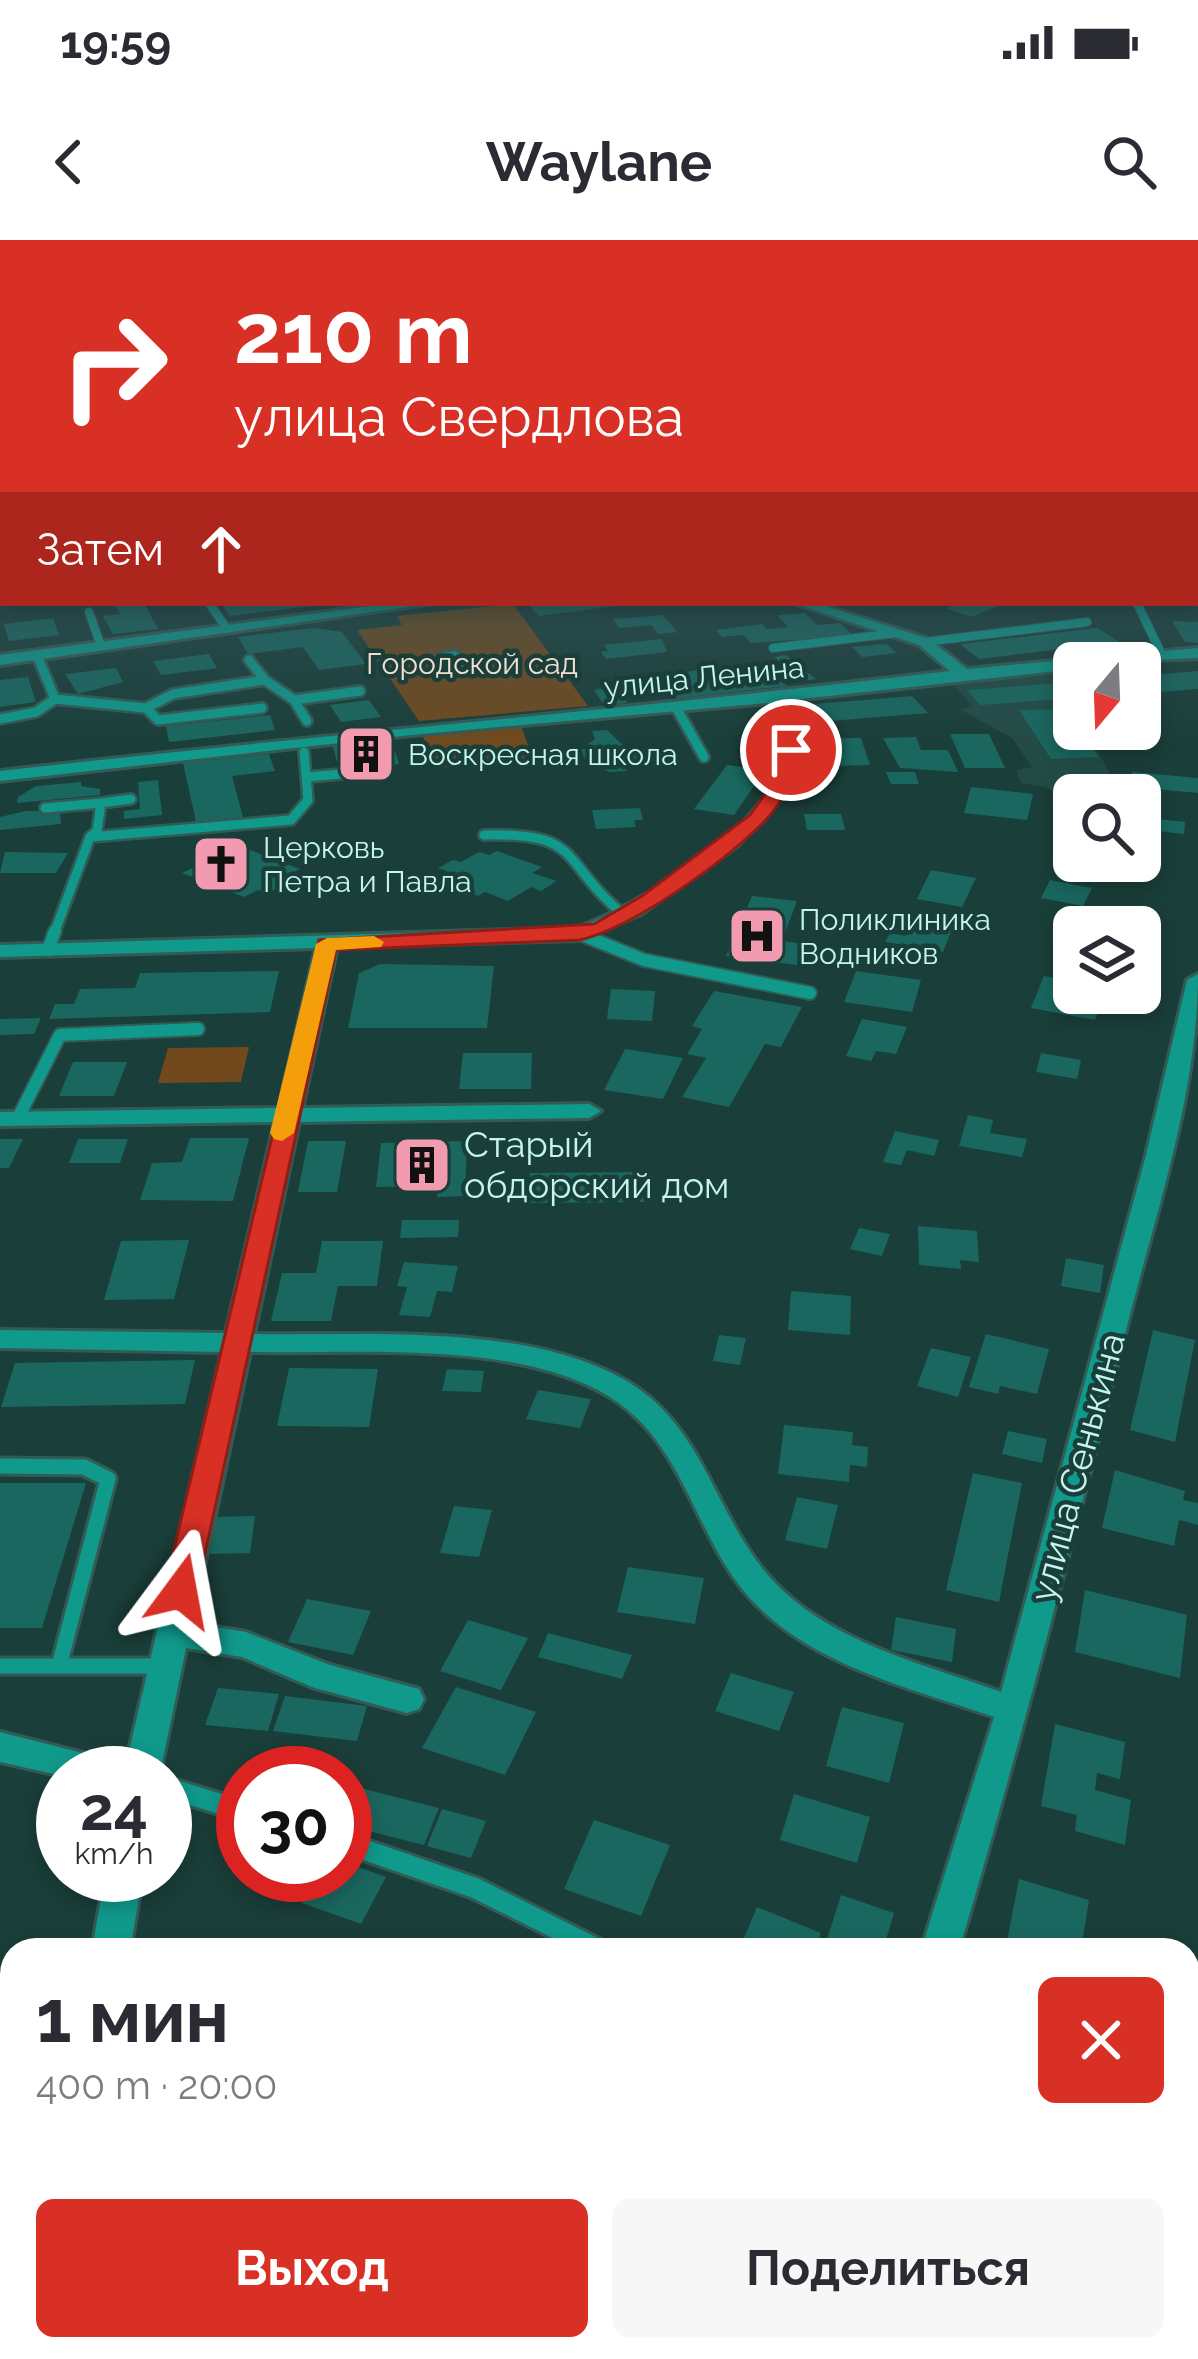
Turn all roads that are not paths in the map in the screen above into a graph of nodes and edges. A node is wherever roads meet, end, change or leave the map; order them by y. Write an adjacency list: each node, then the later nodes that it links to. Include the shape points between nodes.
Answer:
1 (211, 606): 8 (lane)
2 (376, 606): 5 (street)
3 (810, 606): 9 (street)
4 (1138, 606): 15 (lane)
5 (342, 608): 8 (street)
6 (88, 612): 11 (lane)
7 (1087, 622): 10 (lane)
8 (227, 629): 11 (street)
9 (896, 633): 10 (street); 12 (lane)
10 (924, 642): 18 (street)
11 (101, 646): 14 (street)
12 (773, 648)
13 (1198, 653): 15 (street, улица Ленина)
14 (37, 655): 16 (street); 22 (lane)
15 (1162, 655): 18 (street, улица Ленина)
16 (0, 660)
17 (249, 660): 19 (lane)
18 (963, 674): 21 (street, улица Ленина)
19 (265, 680): 23 (lane); 24 (lane, via 173,694)
20 (360, 691): 23 (lane)
21 (773, 698): 26 (street, улица Ленина); 39 (street, via 791,750 768,807)
22 (55, 699): 24 (lane); 27 (lane)
23 (294, 700): 28 (lane)
24 (146, 708): 25 (lane, via 158,720)
25 (262, 708)
26 (676, 709): 30 (lane); 32 (street, улица Ленина)
27 (0, 719)
28 (307, 721)
29 (304, 752): 33 (lane)
30 (704, 757)
31 (375, 771): 33 (lane)
32 (0, 776)
33 (307, 777): 38 (lane, via 308,800 291,820)
34 (131, 799): 35 (lane)
35 (101, 802): 36 (lane); 38 (lane)
36 (45, 808)
37 (484, 835): 39 (lane, via 529,831 563,843 602,900)
38 (90, 837): 42 (lane)
39 (625, 916): 40 (street)
40 (580, 934): 41 (street); 45 (lane, via 644,960)
41 (327, 944): 42 (street); 48 (street)
42 (48, 950): 43 (street)
43 (0, 951)
44 (1198, 980): 57 (street, улица Сенькина)
45 (810, 993)
46 (198, 1029): 49 (lane, via 60,1035)
47 (589, 1111): 48 (street)
48 (286, 1115): 49 (street); 51 (street)
49 (9, 1119)
50 (0, 1340): 51 (street)
51 (236, 1340): 53 (street); 57 (street, via 435,1346 602,1376 660,1424 748,1576 770,1599 830,1640)
52 (0, 1466): 55 (lane, via 84,1467 108,1478)
53 (168, 1649): 55 (lane); 56 (street, via 246,1646); 58 (street)
54 (0, 1666): 55 (lane)
55 (59, 1666)
56 (407, 1699)
57 (1012, 1710): 65 (street, улица Сенькина)
58 (148, 1746)
59 (0, 1747): 60 (street)
60 (36, 1755)
61 (372, 1852): 64 (lane, via 471,1885)
62 (119, 1902): 63 (street)
63 (113, 1938)
64 (580, 1938)
65 (944, 1938)

